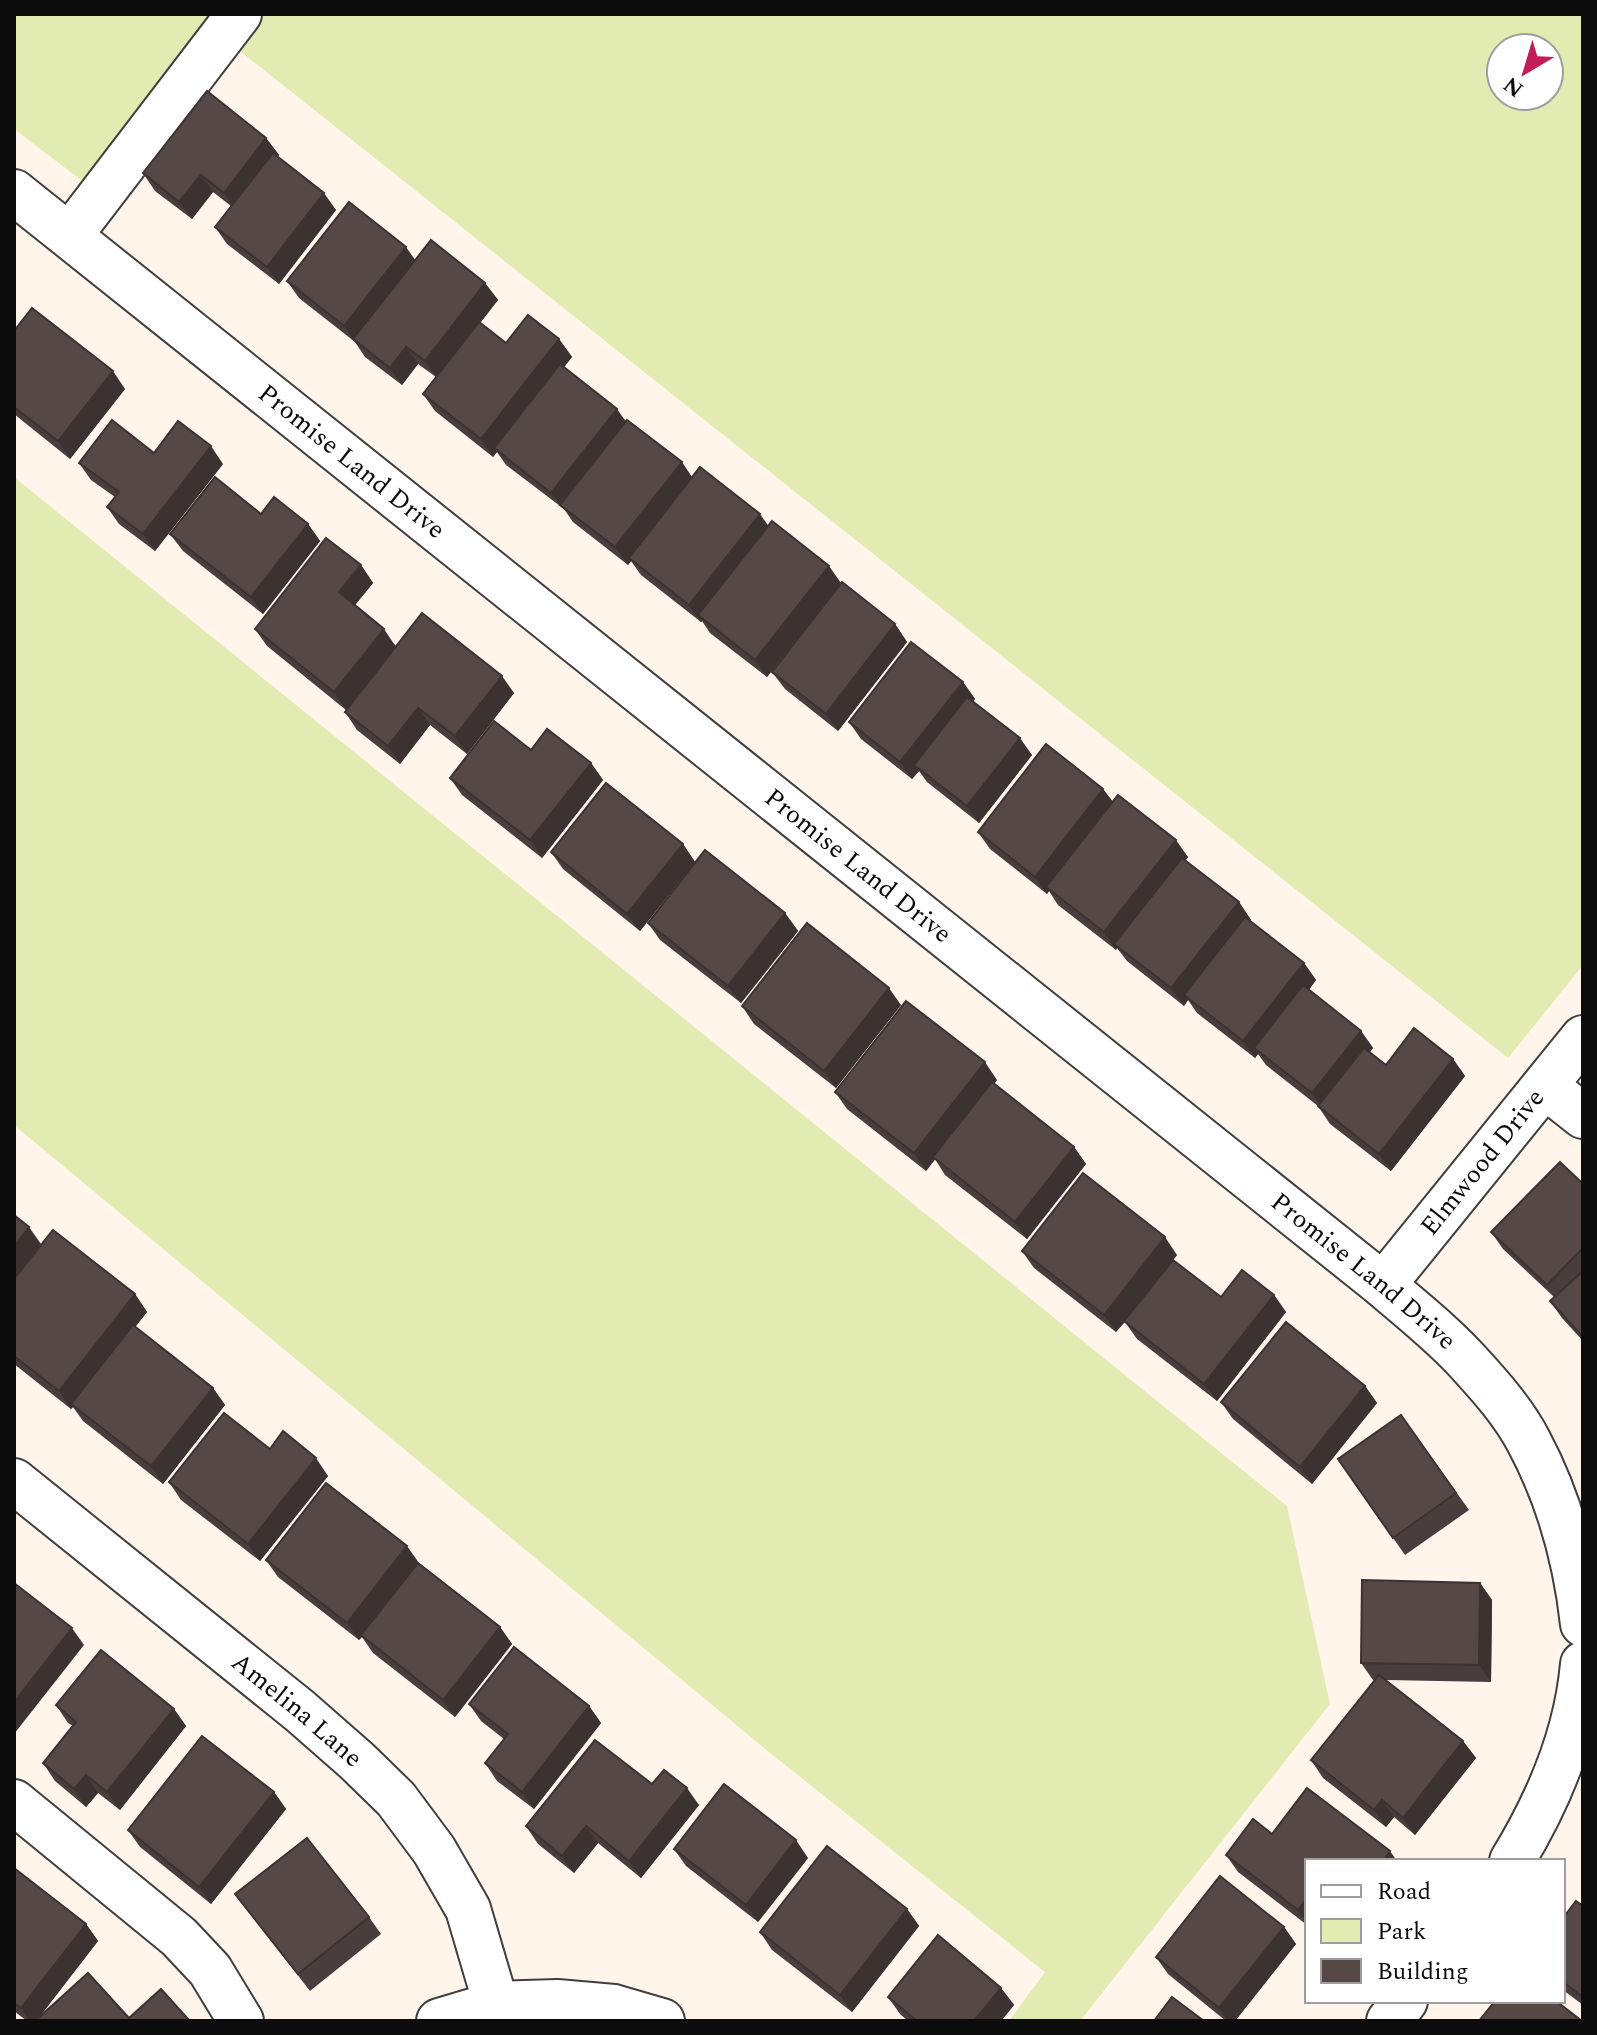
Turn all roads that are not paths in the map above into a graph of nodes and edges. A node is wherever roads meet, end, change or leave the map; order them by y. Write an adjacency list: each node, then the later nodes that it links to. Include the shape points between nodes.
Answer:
1 (239, 14): 3 (street)
2 (14, 192): 3 (street, Promise Land Drive)
3 (70, 235): 7 (street, Promise Land Drive)
4 (1583, 1038): 5 (street, Elmwood Drive)
5 (1545, 1086): 6 (street); 7 (street, Elmwood Drive)
6 (1583, 1116)
7 (1383, 1285): 9 (street, Promise Land Drive, via 1467,1361 1528,1441 1572,1555)
8 (14, 1481): 14 (street, Amelina Lane, via 300,1711 396,1799 468,1909)
9 (1583, 1624)
10 (1583, 1664): 12 (street, via 1567,1743)
11 (14, 1802): 15 (street, via 179,1937 210,1970)
12 (1513, 1859)
13 (1403, 2003): 18 (street)
14 (496, 2004): 16 (street); 17 (street, via 614,2007)
15 (241, 2021)
16 (439, 2021)
17 (662, 2021)
18 (1389, 2021)

